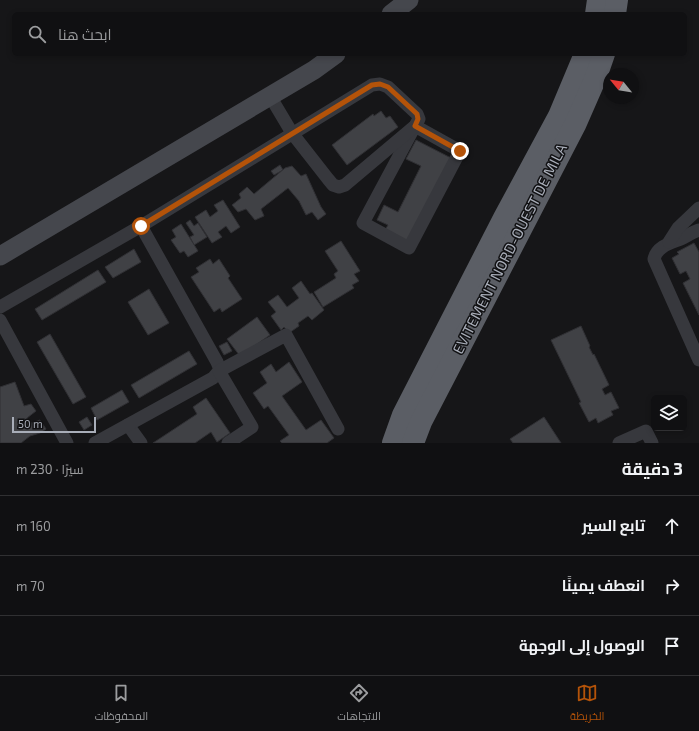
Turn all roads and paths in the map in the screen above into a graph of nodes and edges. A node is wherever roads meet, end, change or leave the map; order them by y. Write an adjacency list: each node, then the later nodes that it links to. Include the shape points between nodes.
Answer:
1 (409, 0): 4 (main road)
2 (598, 0): 5 (highway)
3 (617, 0): 6 (highway)
4 (394, 12)
5 (596, 12)
6 (615, 12)
7 (333, 56): 10 (main road)
8 (584, 56): 30 (highway, via 559,116 406,408)
9 (603, 56): 31 (highway, EVITEMENT NORD-OUEST DE MILA, via 575,125 424,415)
10 (270, 96): 12 (street); 19 (main road)
11 (415, 126): 11 (street, via 460,151 409,248 363,223); 12 (street, via 417,114 388,87 380,84 372,85); 12 (street, via 345,185 339,187 333,185)
12 (292, 134): 16 (street)
13 (699, 208): 18 (street, via 678,228)
14 (699, 214): 15 (street)
15 (699, 222)
16 (141, 226): 20 (street); 23 (street, via 217,362)
17 (699, 230): 18 (street)
18 (669, 242): 22 (street, via 656,253 654,259)
19 (0, 256)
20 (0, 307)
21 (0, 320): 26 (street)
22 (699, 360)
23 (219, 372): 24 (street, via 213,378); 25 (street, via 286,335); 29 (street, via 252,427)
24 (128, 425): 27 (street); 28 (street)
25 (338, 429)
26 (67, 443)
27 (95, 443)
28 (140, 443)
29 (228, 443)
30 (392, 443)
31 (413, 443)
32 (619, 443): 33 (street, via 646,430)
33 (652, 443)

